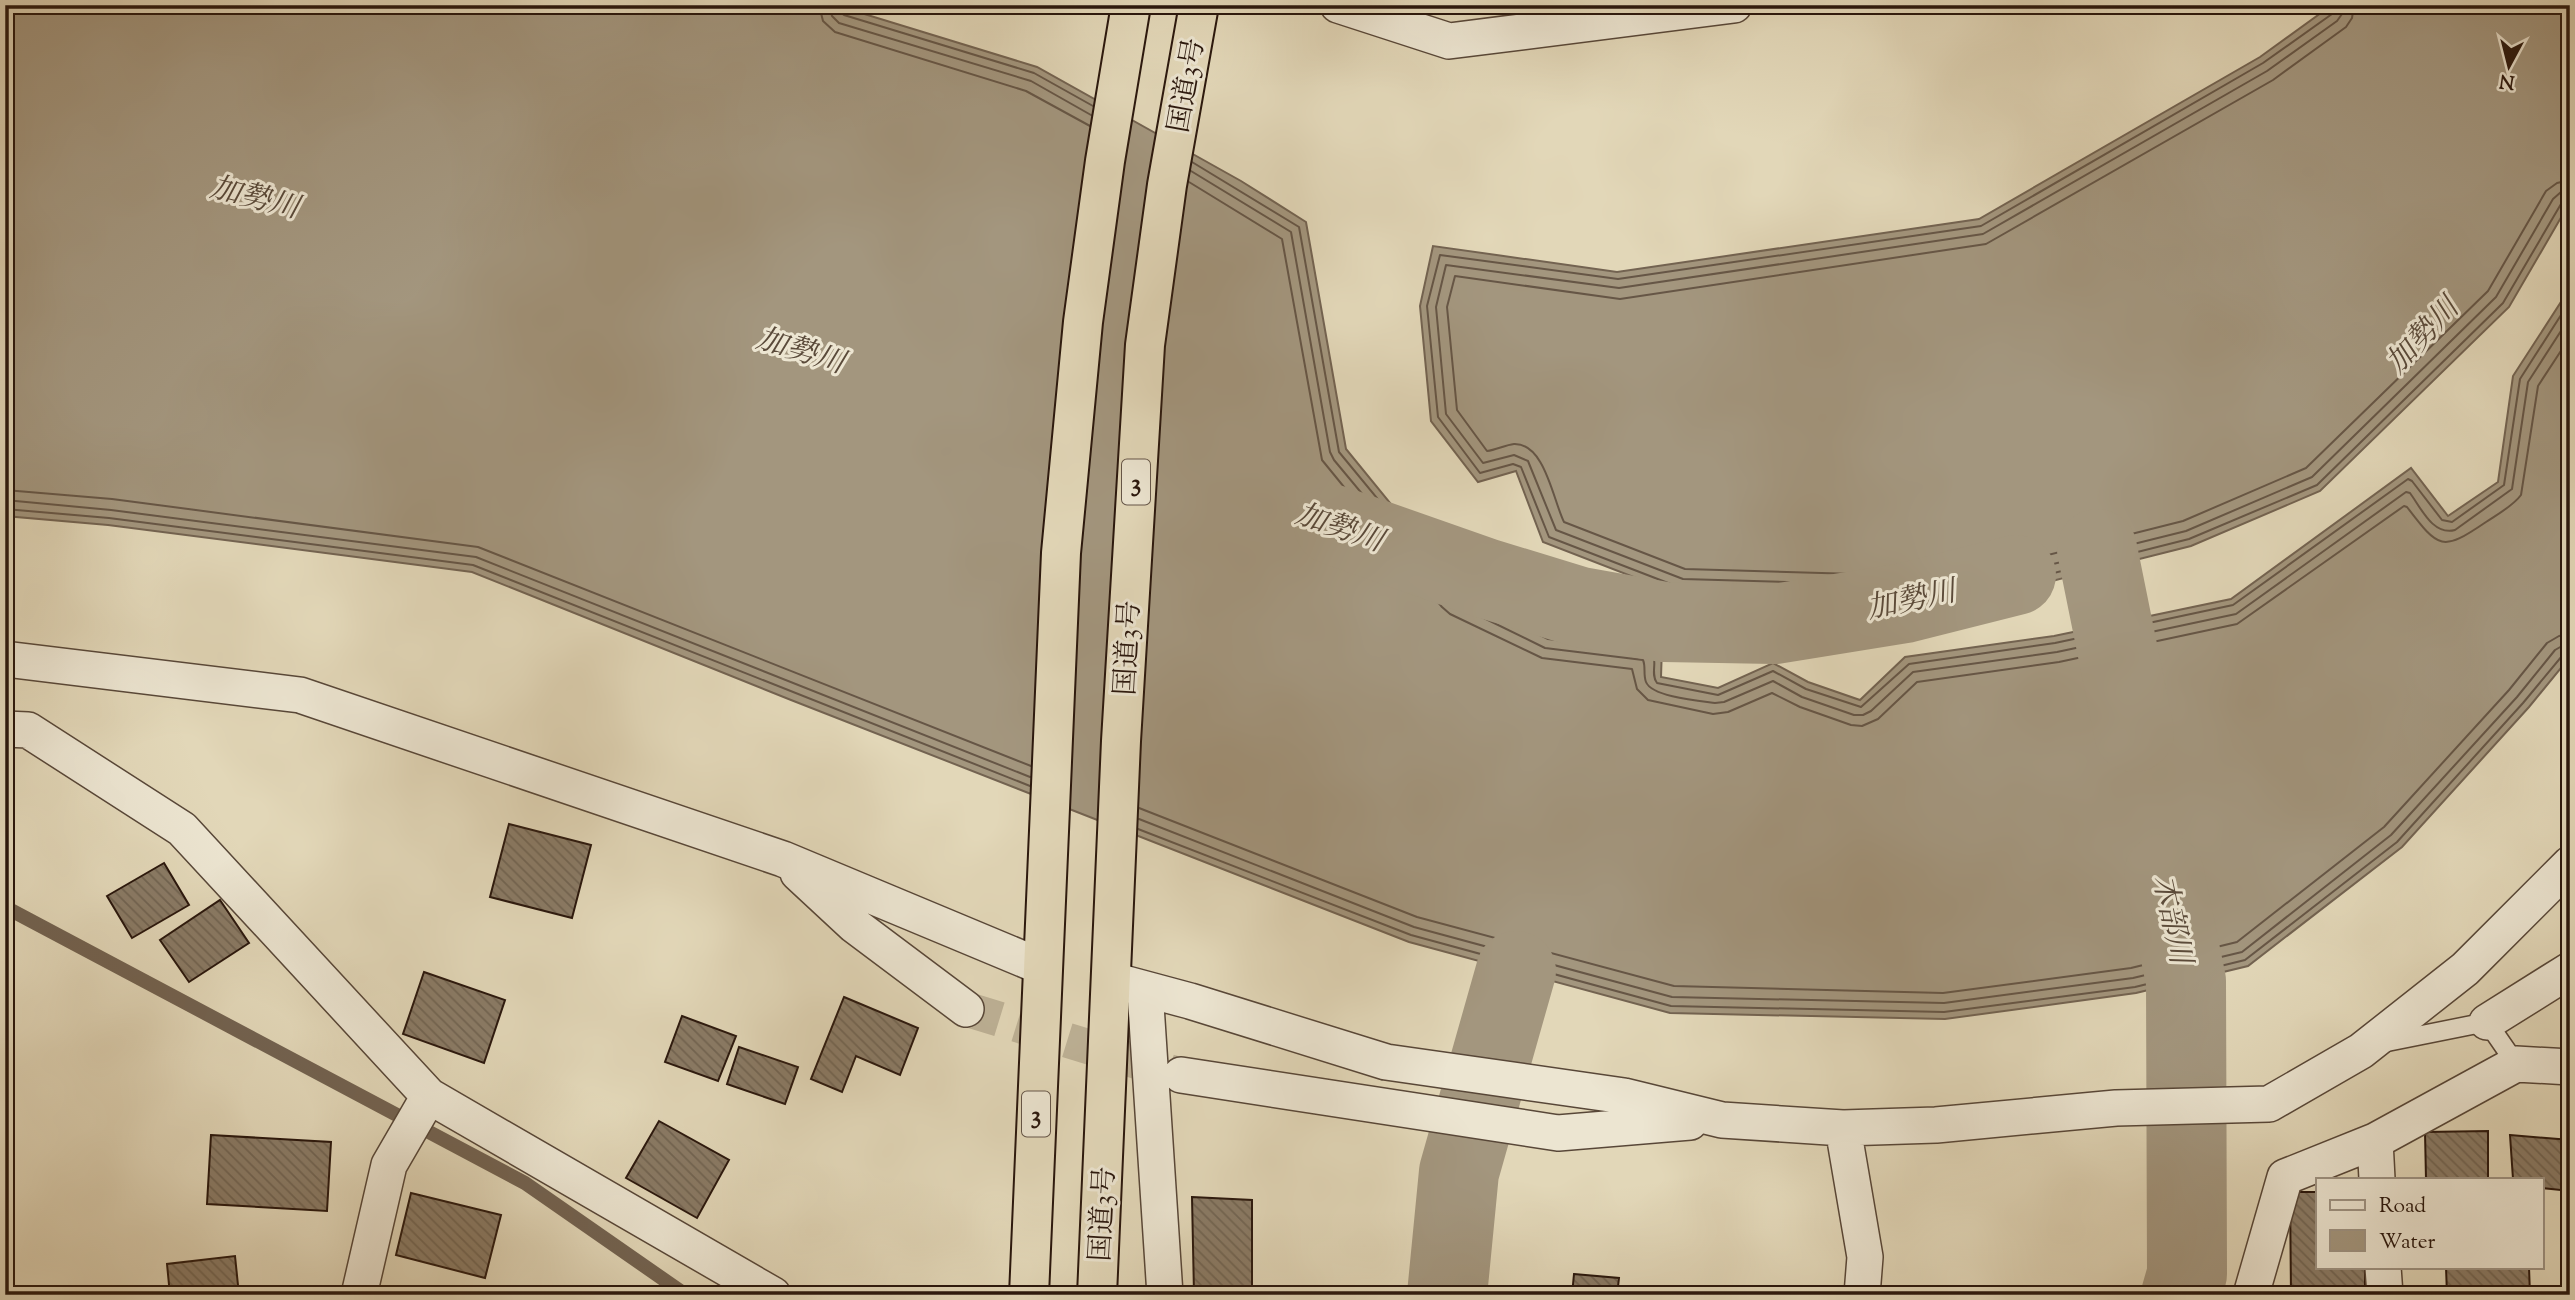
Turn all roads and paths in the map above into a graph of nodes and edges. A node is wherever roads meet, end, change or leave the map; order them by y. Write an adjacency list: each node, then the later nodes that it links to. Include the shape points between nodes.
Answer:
1 (1131, 5): 9 (highway, 3, via 1083,322 1061,553)
2 (1199, 5): 11 (highway, 国道3号 / 3, via 1145,345 1131,546)
3 (1338, 5): 4 (street, via 1449,41)
4 (1734, 5)
5 (5, 659): 7 (street, via 300,695)
6 (5, 729): 18 (street, via 28,730 182,829)
7 (783, 859): 9 (street); 12 (street, via 854,925)
8 (2570, 864): 14 (street, via 2465,970)
9 (1043, 950): 26 (highway, 3)
10 (2570, 970): 13 (street)
11 (1123, 978): 19 (street, via 1386,1062 1624,1096); 27 (highway, 国道3号 / 3); 28 (street)
12 (966, 1009)
13 (2487, 1022): 14 (lane); 15 (lane)
14 (2367, 1046): 20 (street, via 2269,1104 2116,1108 1936,1125)
15 (2516, 1064): 16 (street); 21 (street)
16 (2570, 1067)
17 (1181, 1075): 19 (street, via 1558,1133)
18 (429, 1096): 24 (street, via 389,1166); 25 (street)
19 (1722, 1120): 20 (street)
20 (1843, 1128): 29 (street, via 1865,1258)
21 (2375, 1141): 22 (street); 30 (street, via 2285,1177)
22 (2377, 1178)
23 (2383, 1268): 31 (street)
24 (359, 1295)
25 (773, 1295)
26 (1029, 1295)
27 (1097, 1295)
28 (1165, 1295)
29 (1862, 1295)
30 (2251, 1295)
31 (2385, 1295)

